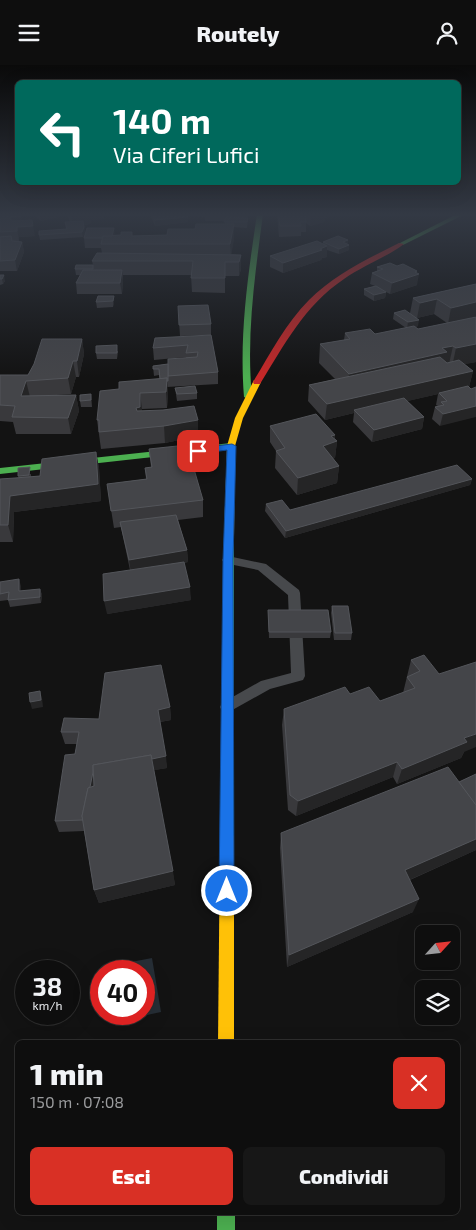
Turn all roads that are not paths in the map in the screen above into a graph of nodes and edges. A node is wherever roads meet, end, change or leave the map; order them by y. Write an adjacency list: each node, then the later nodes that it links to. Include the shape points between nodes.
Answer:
1 (252, 268): 3 (street, via 244,368)
2 (354, 268): 3 (street, via 311,302 287,333)
3 (248, 397): 4 (street)
4 (232, 446): 5 (street); 6 (street)
5 (0, 471)
6 (228, 560): 7 (street); 7 (lane, via 262,567 294,593 298,676 266,685)
7 (228, 707): 8 (street)
8 (226, 1040)
9 (226, 1215): 10 (street)
10 (226, 1230)

